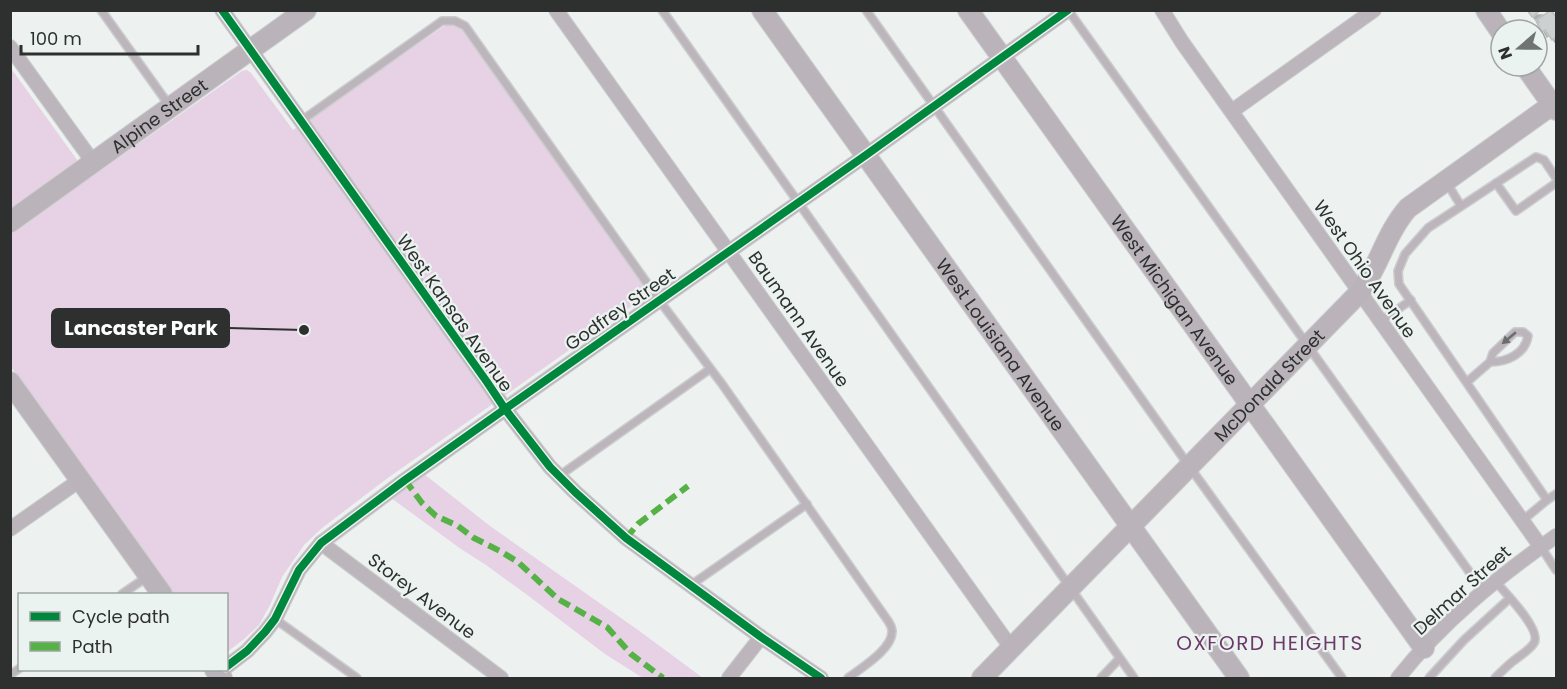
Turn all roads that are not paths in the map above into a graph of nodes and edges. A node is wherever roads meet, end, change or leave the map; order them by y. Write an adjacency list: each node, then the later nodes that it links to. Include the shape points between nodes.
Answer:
1 (101, 10): 18 (lane)
2 (222, 10): 13 (street, West Kansas Avenue)
3 (306, 10): 13 (street, Alpine Street)
4 (556, 10): 30 (street, Baumann Avenue)
5 (662, 10): 27 (lane)
6 (762, 10): 21 (street, West Louisiana Avenue)
7 (866, 10): 16 (lane)
8 (968, 10): 14 (street, West Michigan Avenue)
9 (1068, 10): 14 (street, Godfrey Street); 35 (lane)
10 (1162, 10): 19 (street, West Ohio Avenue)
11 (1374, 10): 19 (street)
12 (10, 47): 22 (street)
13 (250, 50): 18 (street, Alpine Street); 20 (street, West Kansas Avenue)
14 (1002, 58): 16 (street, Godfrey Street); 40 (street, West Michigan Avenue)
15 (1534, 78): 17 (street)
16 (934, 106): 21 (street, Godfrey Street); 42 (lane)
17 (1555, 106): 24 (street, McDonald Street)
18 (170, 107): 22 (street, Alpine Street)
19 (1232, 111): 31 (street, West Ohio Avenue)
20 (301, 121): 32 (lane, via 442,21 465,26); 41 (street, West Kansas Avenue)
21 (866, 155): 27 (street, Godfrey Street); 49 (street, West Louisiana Avenue)
22 (93, 162): 29 (street, Alpine Street)
23 (1557, 178): 25 (lane, via 1544,160 1536,157)
24 (1445, 180): 28 (lane); 31 (street, McDonald Street, via 1401,216)
25 (1496, 183): 26 (lane, via 1516,211); 28 (lane)
26 (1557, 183)
27 (798, 202): 30 (street, Godfrey Street); 58 (lane)
28 (1461, 206): 33 (lane, via 1428,228 1405,254 1398,271 1399,284)
29 (10, 222)
30 (729, 250): 32 (street, Godfrey Street); 65 (street, Baumann Avenue)
31 (1360, 292): 34 (street, West Ohio Avenue); 35 (street, McDonald Street)
32 (659, 300): 37 (lane); 41 (street, Godfrey Street)
33 (1411, 300): 34 (lane); 39 (lane)
34 (1381, 321): 48 (street, West Ohio Avenue)
35 (1307, 346): 40 (street, McDonald Street); 59 (lane)
36 (1490, 362): 36 (lane, one-way to 36, via 1504,361 1522,351 1528,336 1515,332 1493,352); 39 (lane)
37 (710, 369): 43 (lane); 47 (lane)
38 (10, 382): 44 (street)
39 (1467, 382): 46 (lane)
40 (1250, 404): 42 (street, McDonald Street); 66 (street, West Michigan Avenue)
41 (505, 409): 43 (street, West Kansas Avenue); 52 (street, Godfrey Street)
42 (1189, 466): 49 (street, McDonald Street); 79 (lane)
43 (559, 476): 57 (street, West Kansas Avenue, via 626,538)
44 (80, 480): 50 (street); 55 (street)
45 (1557, 494): 46 (lane)
46 (1547, 500): 48 (lane)
47 (807, 504): 57 (lane); 74 (lane, via 892,630 890,642 881,652)
48 (1522, 520): 53 (street, West Ohio Avenue)
49 (1131, 527): 58 (street, McDonald Street); 78 (street, West Louisiana Avenue)
50 (10, 530)
51 (1557, 536): 53 (street, Delmar Street)
52 (321, 543): 63 (street, Godfrey Street, via 299,570); 70 (street, Storey Avenue)
53 (1541, 547): 54 (lane); 56 (street, Delmar Street)
54 (1557, 570)
55 (148, 576): 60 (lane); 61 (street)
56 (1495, 581): 59 (street, Delmar Street); 62 (lane)
57 (690, 585): 64 (street, West Kansas Avenue)
58 (1071, 588): 65 (street, McDonald Street); 67 (lane)
59 (1483, 591): 66 (street, Delmar Street)
60 (123, 593)
61 (161, 593)
62 (1510, 598): 80 (lane, via 1464,639); 81 (lane, via 1536,638)
63 (274, 619): 68 (street, Godfrey Street, via 247,651); 69 (lane)
64 (761, 638): 72 (street); 73 (street, West Kansas Avenue)
65 (1012, 648): 75 (street, McDonald Street)
66 (1424, 648): 71 (street, Delmar Street)
67 (1119, 659): 76 (lane); 77 (lane)
68 (228, 666)
69 (352, 677)
70 (494, 677)
71 (1403, 677)
72 (729, 678)
73 (821, 678)
74 (848, 678)
75 (982, 678)
76 (1101, 678)
77 (1134, 678)
78 (1239, 678)
79 (1342, 678)
80 (1429, 678)
81 (1496, 678)

